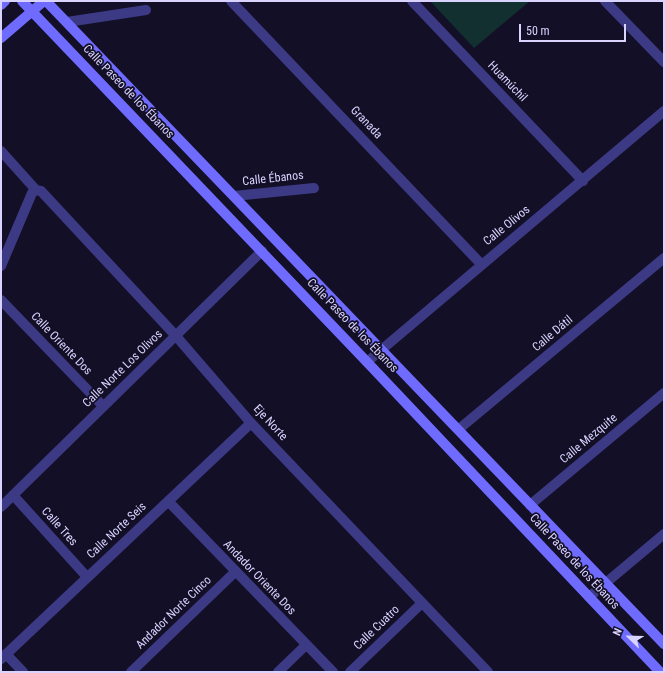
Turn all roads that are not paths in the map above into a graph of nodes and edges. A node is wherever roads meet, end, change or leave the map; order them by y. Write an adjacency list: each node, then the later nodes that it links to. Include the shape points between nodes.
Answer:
1 (5, 1): 7 (main road)
2 (22, 1): 9 (main road, Calle Paseo de los Ébanos)
3 (45, 1): 9 (main road); 10 (main road, Calle Paseo de los Ébanos)
4 (231, 1): 23 (street, Granada)
5 (412, 1): 16 (street, Huamúchil)
6 (605, 1): 12 (street)
7 (1, 4)
8 (146, 10): 10 (street)
9 (32, 11): 11 (main road); 17 (main road, Calle Paseo de los Ébanos)
10 (67, 22): 15 (main road, Calle Paseo de los Ébanos)
11 (1, 38)
12 (664, 62)
13 (664, 111): 16 (street, Calle Olivos)
14 (1, 151): 19 (street, Eje Norte)
15 (214, 175): 17 (main road); 20 (main road, Calle Paseo de los Ébanos)
16 (583, 181): 23 (street, Calle Olivos)
17 (200, 186): 21 (main road, Calle Paseo de los Ébanos)
18 (314, 188): 20 (street, Calle Ébanos)
19 (36, 190): 24 (street, via 32,193); 26 (street, Eje Norte, via 41,191)
20 (234, 196): 27 (main road, Calle Paseo de los Ébanos)
21 (262, 251): 26 (street, Calle Norte Los Olivos); 28 (main road, Calle Paseo de los Ébanos)
22 (664, 258): 32 (street, Calle Dátil)
23 (481, 264): 27 (street, Calle Olivos)
24 (1, 266)
25 (1, 300): 30 (street, Calle Oriente Dos)
26 (176, 336): 30 (street, Calle Norte Los Olivos); 31 (street, Eje Norte)
27 (382, 350): 28 (street, Calle Olivos); 32 (main road, Calle Paseo de los Ébanos)
28 (368, 362): 41 (main road, Calle Paseo de los Ébanos)
29 (664, 393): 35 (street, Calle Mezquite)
30 (103, 406): 33 (street, Calle Norte Los Olivos)
31 (251, 423): 34 (street, Calle Norte Seis); 42 (street, Eje Norte)
32 (458, 429): 35 (main road, Calle Paseo de los Ébanos)
33 (12, 495): 36 (street, Calle Norte Los Olivos); 39 (street, Calle Tres)
34 (168, 501): 38 (street, Andador Oriente Dos); 39 (street, Calle Norte Seis)
35 (530, 505): 40 (main road, Calle Paseo de los Ébanos)
36 (1, 507)
37 (664, 534): 40 (street)
38 (235, 572): 44 (street, Andador Oriente Dos); 47 (street, Andador Norte Cinco)
39 (87, 576): 45 (street, Calle Norte Seis)
40 (605, 583): 41 (street); 43 (main road, Calle Paseo de los Ébanos)
41 (589, 597): 52 (main road, Calle Paseo de los Ébanos)
42 (422, 603): 50 (street, Calle Cuatro); 51 (street, Eje Norte)
43 (664, 644)
44 (306, 645): 48 (street); 49 (street, Andador Oriente Dos)
45 (3, 657): 46 (street)
46 (23, 672)
47 (131, 672)
48 (278, 672)
49 (333, 672)
50 (350, 672)
51 (488, 672)
52 (660, 672)

